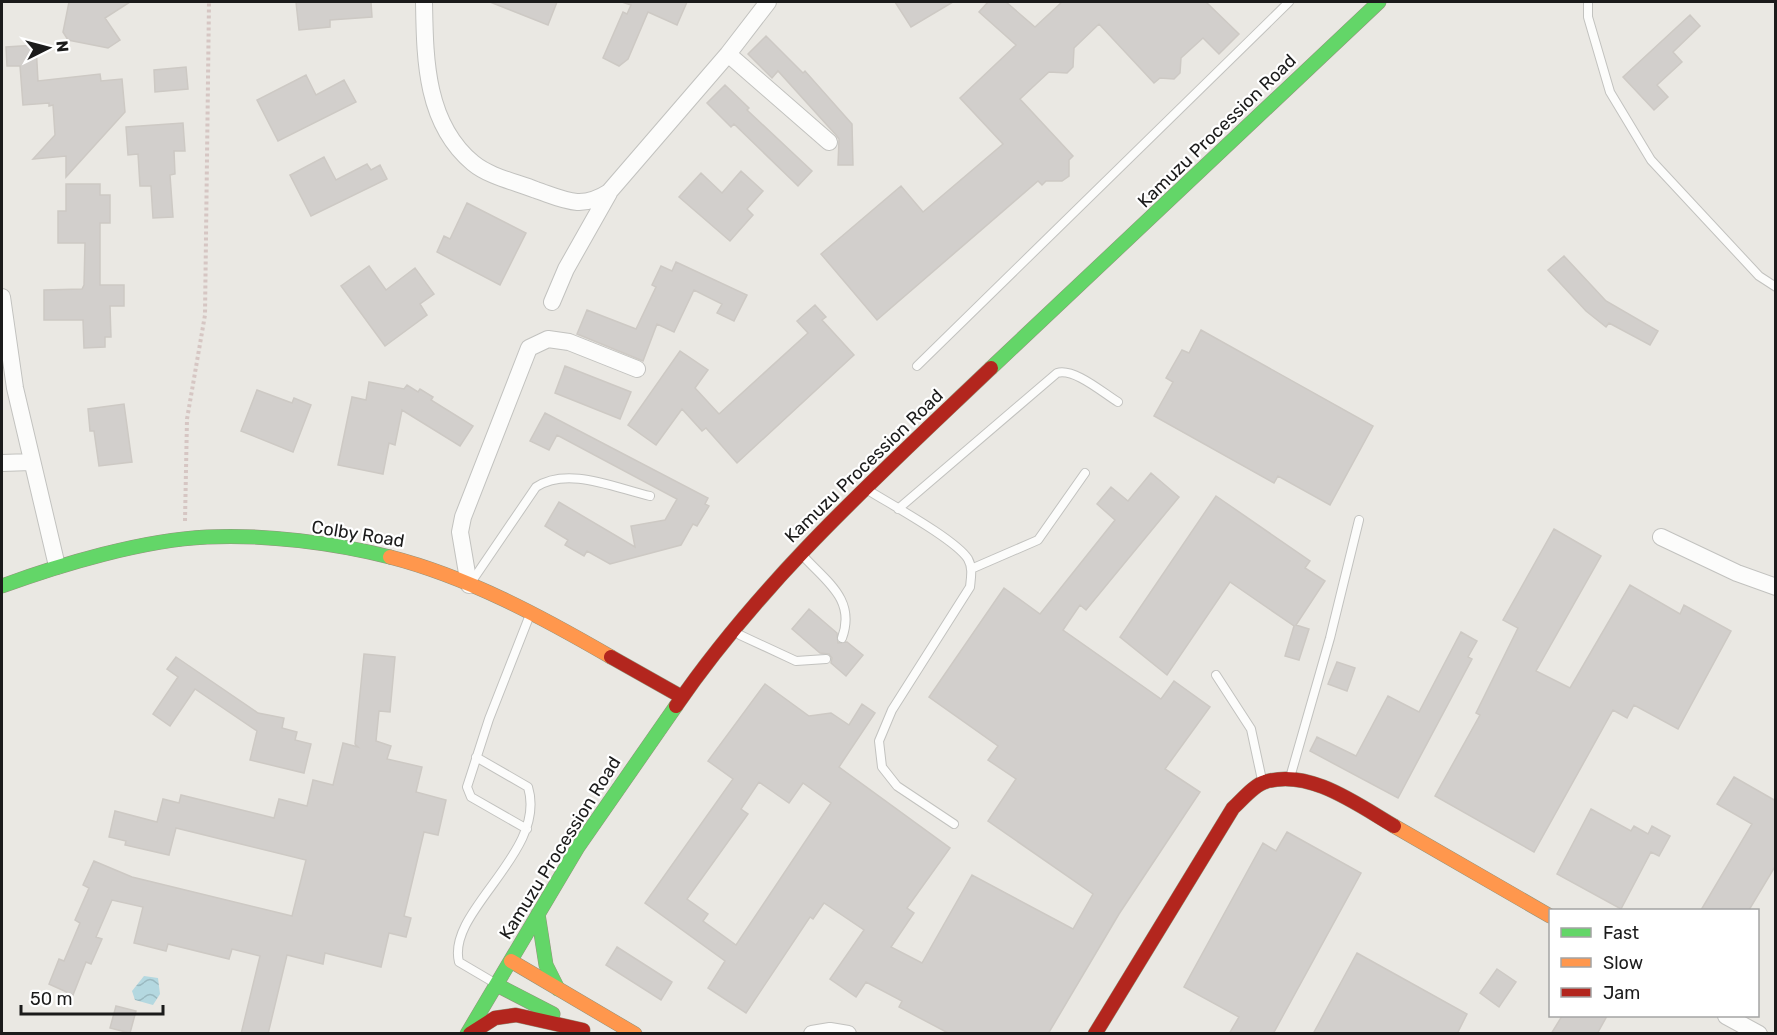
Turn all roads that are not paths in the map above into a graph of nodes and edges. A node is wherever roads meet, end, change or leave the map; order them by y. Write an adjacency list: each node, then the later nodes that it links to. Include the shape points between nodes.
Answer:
1 (424, 2): 8 (street, via 431,96 443,126 474,164 569,202 584,204)
2 (768, 2): 6 (street)
3 (1289, 2): 12 (lane)
4 (1378, 2): 18 (main road, Kamuzu Procession Road)
5 (1588, 2): 9 (lane, via 1588,17 1610,92 1651,160 1759,276)
6 (728, 54): 7 (street); 8 (street)
7 (829, 142)
8 (609, 192): 11 (street)
9 (1776, 287)
10 (2, 297): 15 (street)
11 (552, 302)
12 (917, 366)
13 (637, 369): 26 (street, via 570,342 548,339 529,348 462,517 460,532)
14 (1118, 402): 20 (lane, via 1077,376 1057,373)
15 (31, 462): 16 (street); 24 (street)
16 (2, 463)
17 (1085, 473): 25 (lane, via 1038,540)
18 (865, 488): 20 (lane); 23 (main road, Kamuzu Procession Road)
19 (650, 496): 26 (lane, via 573,477 546,480 536,487)
20 (898, 509): 25 (lane, via 953,545 967,558)
21 (1359, 520): 36 (lane)
22 (1661, 537): 28 (street)
23 (800, 552): 30 (main road, Kamuzu Procession Road); 31 (lane, via 841,597 848,624)
24 (57, 566): 26 (main road, Colby Road, via 184,540 249,537 362,550 414,562); 27 (main road, Colby Road)
25 (971, 570): 38 (lane, via 970,587 892,710 879,741 882,767 897,786)
26 (469, 585): 29 (main road, Colby Road)
27 (2, 586)
28 (1776, 587)
29 (531, 611): 34 (main road, Colby Road); 35 (lane)
30 (733, 632): 32 (lane, via 796,661); 34 (main road, Kamuzu Procession Road)
31 (842, 638)
32 (826, 659)
33 (1216, 675): 37 (lane, via 1251,729)
34 (682, 697): 40 (main road, Kamuzu Procession Road, via 607,802)
35 (476, 757): 39 (lane, via 528,787 533,803); 39 (lane, via 467,787 471,797)
36 (1290, 777): 37 (main road); 41 (main road, via 1336,793)
37 (1263, 782): 51 (main road, via 1233,808)
38 (954, 824)
39 (527, 829): 43 (lane, via 459,937 459,962)
40 (538, 914): 42 (main road, Kamuzu Procession Road); 44 (main road, via 546,965)
41 (1549, 915)
42 (511, 961): 43 (main road, Kamuzu Procession Road); 44 (main road)
43 (497, 985): 46 (main road); 47 (main road, Kamuzu Procession Road)
44 (558, 989): 48 (main road)
45 (1728, 1017): 52 (street)
46 (586, 1032): 47 (main road, via 507,1015)
47 (469, 1034)
48 (635, 1034)
49 (812, 1034): 50 (street)
50 (848, 1034)
51 (1095, 1034)
52 (1759, 1034)

